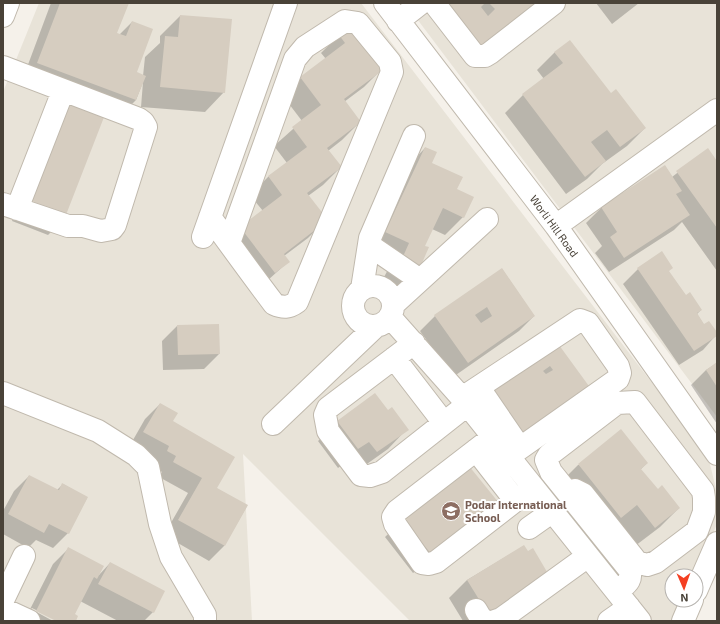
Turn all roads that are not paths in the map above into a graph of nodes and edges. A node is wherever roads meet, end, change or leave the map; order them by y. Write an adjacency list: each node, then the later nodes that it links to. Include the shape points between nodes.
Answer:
1 (8, 3): 7 (street)
2 (286, 3): 18 (street, via 206,227)
3 (385, 3): 8 (street, Worli Hill Road)
4 (421, 3): 8 (street)
5 (434, 3): 6 (street, via 475,56 480,57 490,53)
6 (554, 3)
7 (3, 16)
8 (398, 20): 9 (street, Worli Hill Road)
9 (418, 46): 10 (street); 17 (street, Worli Hill Road)
10 (391, 66): 18 (street, via 358,23 352,21 345,21 299,52); 18 (street, via 392,72 297,302 281,308 274,304)
11 (3, 67): 12 (street)
12 (63, 91): 15 (street); 15 (street, via 139,119 146,127 115,225 112,229 101,231 83,226 68,226)
13 (717, 110): 17 (street)
14 (414, 136): 19 (street)
15 (10, 206)
16 (487, 219): 20 (street)
17 (556, 226): 31 (street, Worli Hill Road)
18 (228, 242)
19 (369, 245): 20 (street); 21 (street)
20 (420, 280): 22 (street)
21 (362, 289): 22 (street, via 371,286 388,293); 22 (street, via 353,305 360,321 367,325)
22 (386, 316): 23 (street); 28 (street)
23 (414, 343): 24 (street); 26 (street)
24 (394, 358): 27 (street); 27 (street, via 328,408 326,415 328,431 361,475 370,476 382,472)
25 (3, 393): 46 (street, via 98,431 136,455 148,467 165,542 205,615)
26 (469, 397): 27 (street); 29 (street); 30 (street); 30 (street, via 580,320 588,323 618,366 618,379)
27 (444, 423)
28 (273, 424)
29 (485, 444): 30 (street); 34 (street); 34 (street, via 397,511 393,517 395,524 422,563 429,564 436,562)
30 (515, 452): 33 (street)
31 (717, 454)
32 (563, 487): 32 (street, via 551,472 546,460 549,455 617,403 634,402 703,490 704,512 697,531 656,562 647,565 637,562 583,494); 33 (street); 42 (street, via 629,569 631,575)
33 (536, 490): 34 (street); 35 (street)
34 (515, 500)
35 (553, 511): 36 (street); 39 (street)
36 (529, 528)
37 (717, 542): 40 (street)
38 (24, 556): 41 (street)
39 (588, 556): 42 (street); 47 (street)
40 (704, 572)
41 (5, 589)
42 (628, 607): 48 (street)
43 (689, 608): 49 (street)
44 (3, 609): 45 (street)
45 (29, 621)
46 (205, 621)
47 (495, 621)
48 (609, 621)
49 (683, 621)

